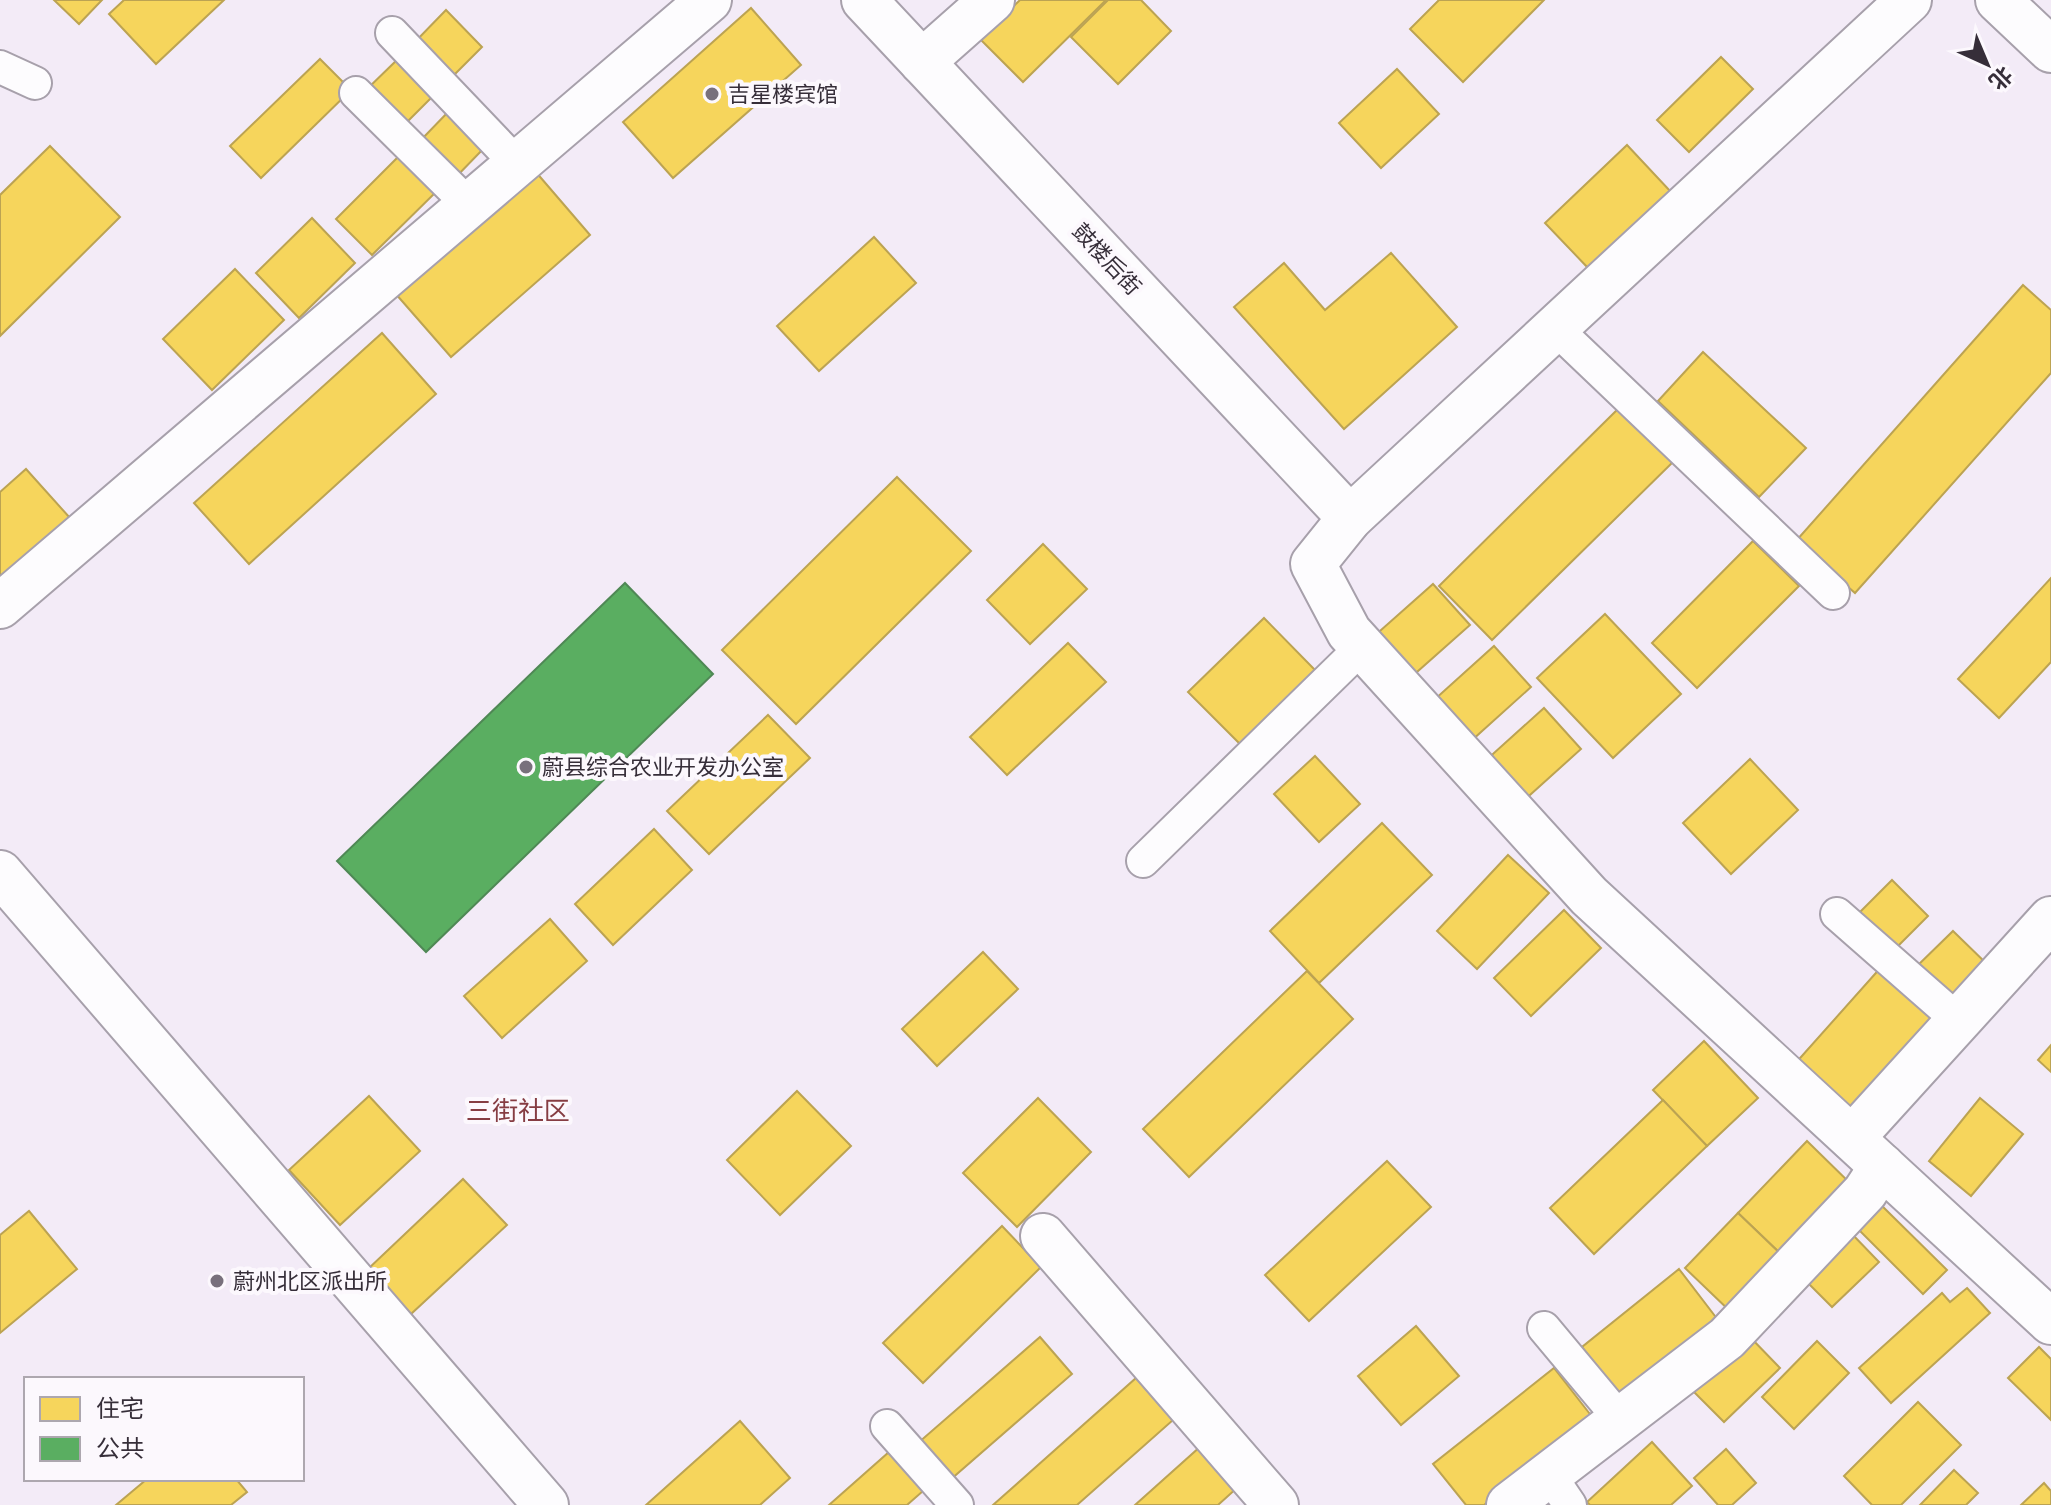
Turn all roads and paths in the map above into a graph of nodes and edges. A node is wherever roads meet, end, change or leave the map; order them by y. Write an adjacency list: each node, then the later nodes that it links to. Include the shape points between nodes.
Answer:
1 (709, 0): 12 (street)
2 (864, 0): 8 (street, 鼓楼后街)
3 (992, 0): 8 (street)
4 (1909, 0): 14 (street)
5 (1998, 0): 7 (street)
6 (392, 33): 12 (lane)
7 (2051, 50)
8 (922, 62): 15 (street, 鼓楼后街)
9 (0, 67): 10 (lane)
10 (35, 83)
11 (356, 93): 13 (lane)
12 (517, 164): 13 (street)
13 (469, 205): 17 (street)
14 (1555, 328): 15 (street); 16 (lane)
15 (1350, 518): 18 (street, via 1313,564)
16 (1833, 593)
17 (0, 606)
18 (1362, 647): 19 (lane); 24 (street, via 1589,896)
19 (1143, 861)
20 (0, 873): 31 (street)
21 (1837, 914): 23 (lane)
22 (2051, 919): 23 (street)
23 (1959, 1021): 24 (street)
24 (1867, 1152): 26 (street); 28 (street, via 1865,1192 1727,1338)
25 (1043, 1236): 33 (street)
26 (2051, 1322)
27 (1544, 1328): 28 (lane)
28 (1620, 1419): 30 (street)
29 (887, 1426): 32 (lane)
30 (1559, 1490): 34 (street)
31 (546, 1505)
32 (957, 1505)
33 (1276, 1505)
34 (1509, 1505)

